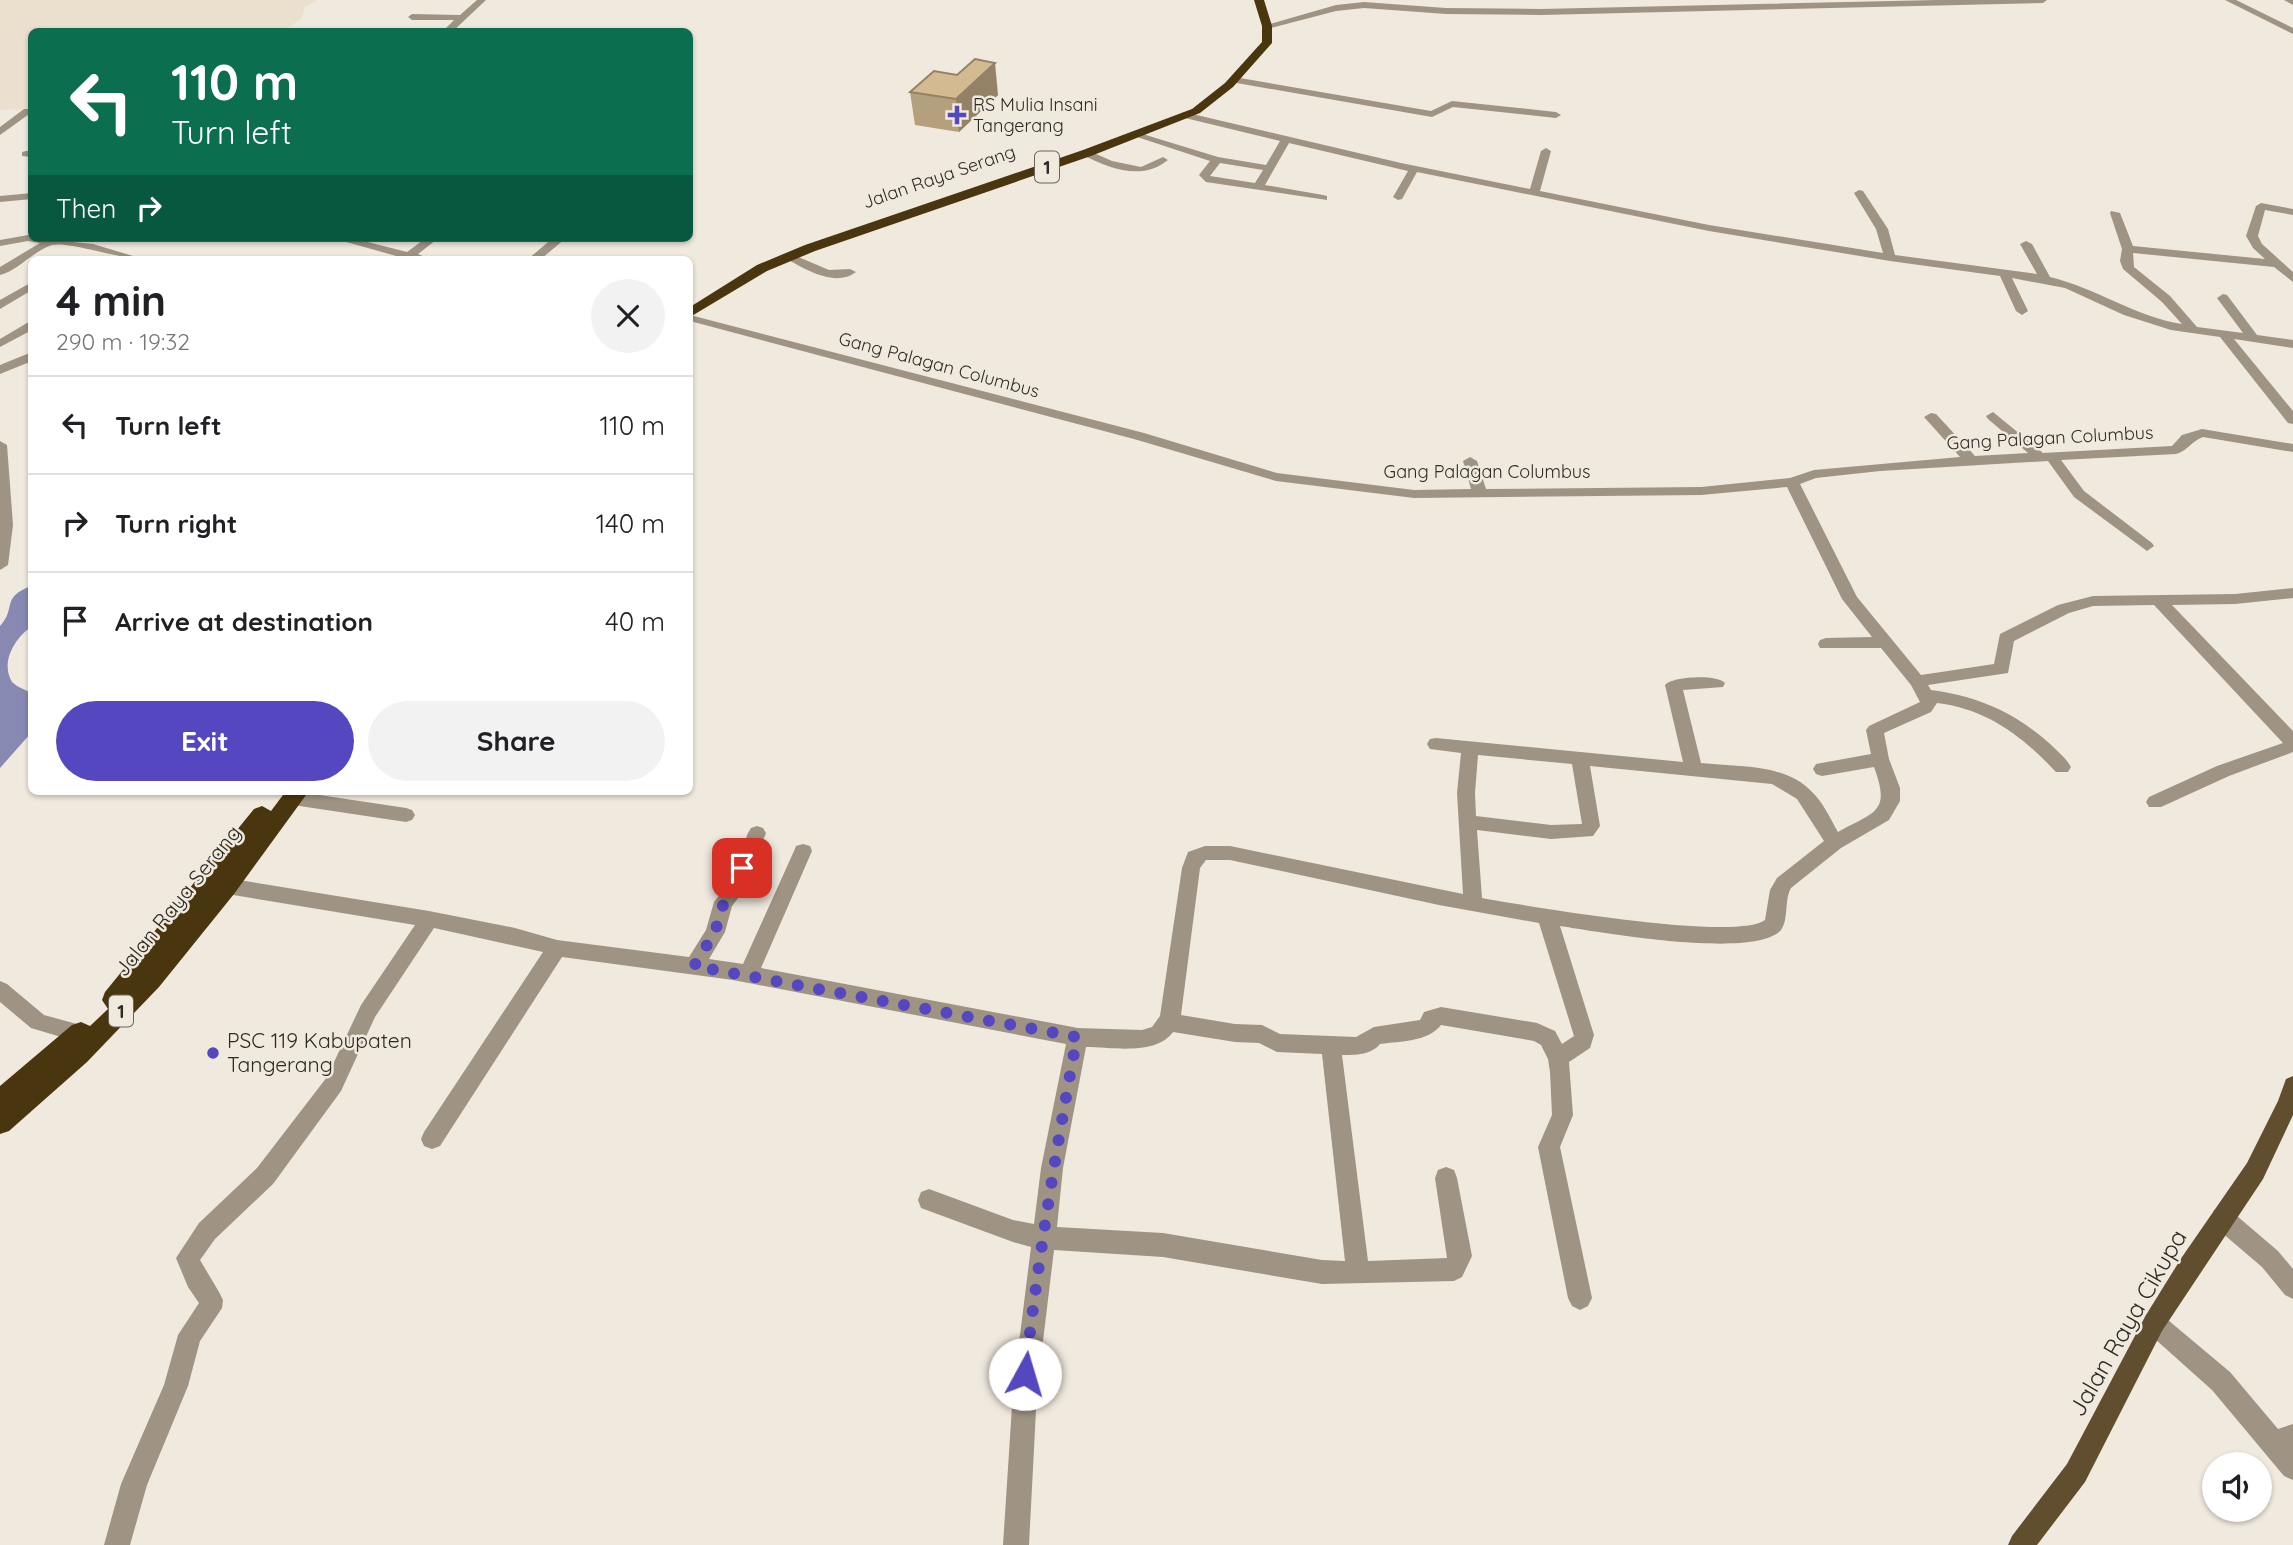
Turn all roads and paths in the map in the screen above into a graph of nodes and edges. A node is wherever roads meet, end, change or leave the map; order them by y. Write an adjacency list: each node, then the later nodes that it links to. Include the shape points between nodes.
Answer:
1 (482, 0): 11 (street)
2 (1259, 0): 12 (highway)
3 (1537, 0): 9 (street)
4 (2043, 0): 9 (street)
5 (2229, 0): 14 (street)
6 (2288, 0): 7 (street)
7 (2293, 2)
8 (1385, 3): 9 (street, via 1446,11); 12 (street, via 1336,8)
9 (1541, 12)
10 (412, 17): 11 (street)
11 (461, 18): 13 (street)
12 (1267, 26): 15 (highway, Jalan Raya Serang / 1, via 1267,43)
13 (450, 28)
14 (2293, 31)
15 (1234, 80): 19 (highway, Jalan Raya Serang / 1, via 1196,111); 20 (street, via 1432,114 1453,103 1482,109 1558,111)
16 (0, 112): 17 (street)
17 (28, 113)
18 (28, 114): 21 (street)
19 (1184, 115): 22 (highway, Jalan Raya Serang / 1); 23 (street)
20 (1552, 129)
21 (0, 132)
22 (1136, 135): 25 (highway, Jalan Raya Serang / 1); 27 (street)
23 (1287, 138): 28 (street); 29 (street)
24 (1546, 151): 31 (street)
25 (1087, 153): 26 (street, via 1109,164 1142,170); 53 (highway, Jalan Raya Serang / 1)
26 (1163, 160)
27 (1217, 160): 28 (street); 30 (street, via 1204,175 1206,179)
28 (1268, 168): 30 (street)
29 (1414, 169): 31 (street); 34 (street)
30 (1258, 187): 35 (street)
31 (1534, 193): 54 (street)
32 (1859, 193): 54 (street, via 1882,229)
33 (28, 196): 36 (street)
34 (1398, 197)
35 (1323, 198)
36 (0, 199)
37 (2293, 212): 57 (street, via 2261,206 2252,236)
38 (2115, 213): 48 (street)
39 (28, 238): 45 (street)
40 (49, 242): 55 (street)
41 (58, 242): 47 (street)
42 (354, 242): 51 (street)
43 (427, 242): 51 (street)
44 (555, 242): 52 (street)
45 (0, 243)
46 (2026, 244): 59 (street)
47 (93, 247): 49 (street); 50 (street)
48 (2128, 248): 57 (street, via 2208,256 2223,269); 67 (street, via 2129,269)
49 (79, 256)
50 (124, 256)
51 (409, 256)
52 (538, 256)
53 (789, 256): 56 (street, via 834,276); 64 (highway, Jalan Raya Serang / 1, via 762,268)
54 (1890, 258): 58 (street)
55 (0, 272)
56 (850, 272)
57 (2287, 272)
58 (2004, 273): 59 (street); 63 (street)
59 (2046, 279): 67 (street, via 2156,322)
60 (28, 288): 62 (street)
61 (2223, 298): 69 (street)
62 (0, 305)
63 (2022, 311)
64 (693, 317)
65 (693, 319): 83 (street, Gang Palagan Columbus, via 1139,436 1276,477 1414,494)
66 (28, 326): 70 (street)
67 (2193, 329): 68 (street)
68 (2222, 332): 69 (street); 76 (street)
69 (2252, 337): 71 (street)
70 (4, 339)
71 (2293, 344)
72 (28, 358): 73 (street)
73 (0, 370)
74 (1993, 416): 79 (street)
75 (1931, 417): 80 (street)
76 (2293, 420)
77 (0, 445): 85 (street, via 6,525)
78 (2293, 448): 79 (street, Gang Palagan Columbus, via 2202,433 2176,450)
79 (2045, 457): 80 (street, Gang Palagan Columbus); 84 (street, via 2079,494)
80 (1970, 460): 82 (street, Gang Palagan Columbus, via 1814,474)
81 (1470, 461): 83 (street)
82 (1792, 482): 83 (street, Gang Palagan Columbus, via 1701,491); 88 (street, via 1850,599)
83 (1480, 494)
84 (2147, 546)
85 (0, 565)
86 (2293, 593): 87 (street)
87 (2158, 600): 91 (street, via 2093,601 2064,610 2006,638 2003,669); 93 (street)
88 (1888, 642): 89 (street); 91 (street)
89 (1826, 644)
90 (1717, 683): 99 (street, via 1673,685)
91 (1922, 688): 95 (street, via 1929,702 1926,708 1875,730); 97 (street, via 1979,705 2013,723)
92 (1436, 744): 94 (street)
93 (2293, 744): 103 (street)
94 (1469, 748): 96 (street); 105 (street)
95 (1880, 759): 98 (street); 107 (street, via 1891,801 1883,815)
96 (1580, 760): 99 (street); 105 (street, via 1591,826 1587,831)
97 (2062, 767)
98 (1822, 769)
99 (1693, 770): 107 (street, via 1789,782 1805,793)
100 (289, 795): 118 (highway, Jalan Raya Serang / 1)
101 (290, 795): 109 (highway, Jalan Raya Serang / 1)
102 (301, 795): 104 (street)
103 (2155, 802)
104 (407, 816)
105 (1468, 822): 110 (street)
106 (757, 833): 114 (street, via 715,932)
107 (1835, 843): 111 (street, via 1784,883 1774,924 1765,932 1698,934)
108 (803, 851): 115 (street)
109 (227, 886): 112 (street); 118 (highway, Jalan Raya Serang / 1, via 149,982)
110 (1473, 902): 111 (street); 117 (street, via 1230,853 1205,853 1195,857 1191,868)
111 (1547, 917): 121 (street, via 1584,1035 1583,1041)
112 (429, 919): 113 (street); 136 (street, via 368,1011 334,1084 264,1176 192,1248 188,1258 211,1300 210,1308 187,1343 176,1386 134,1484)
113 (557, 948): 114 (street); 125 (street)
114 (694, 966): 115 (street)
115 (748, 974): 119 (street)
116 (0, 990): 118 (street, via 38,1022)
117 (1168, 1022): 119 (street, via 1159,1034 1142,1039); 120 (street, via 1262,1034 1277,1043)
118 (88, 1036): 123 (highway, Jalan Raya Serang / 1); 124 (highway, Jalan Raya Serang / 1)
119 (1077, 1037): 129 (street)
120 (1331, 1045): 121 (street, via 1356,1046 1374,1036 1426,1028 1431,1018 1441,1016 1537,1032 1548,1038); 130 (street)
121 (1558, 1058): 132 (street, via 1561,1122 1549,1147)
122 (2293, 1086): 128 (main road, Jalan Raya Cikupa, via 2255,1171)
123 (0, 1102)
124 (0, 1122)
125 (432, 1139)
126 (1446, 1178): 130 (street, via 1460,1256 1454,1269)
127 (929, 1200): 129 (street)
128 (2222, 1218): 131 (street, via 2270,1259); 133 (main road, Jalan Raya Cikupa)
129 (1044, 1238): 130 (street, via 1163,1245 1322,1272); 137 (street, via 1031,1309 1023,1396)
130 (1359, 1273)
131 (2293, 1287)
132 (1580, 1298)
133 (2154, 1323): 134 (street); 138 (main road, Jalan Raya Cikupa, via 2076,1473)
134 (2283, 1440): 135 (street)
135 (2293, 1467)
136 (117, 1545)
137 (1016, 1545)
138 (2021, 1545)

